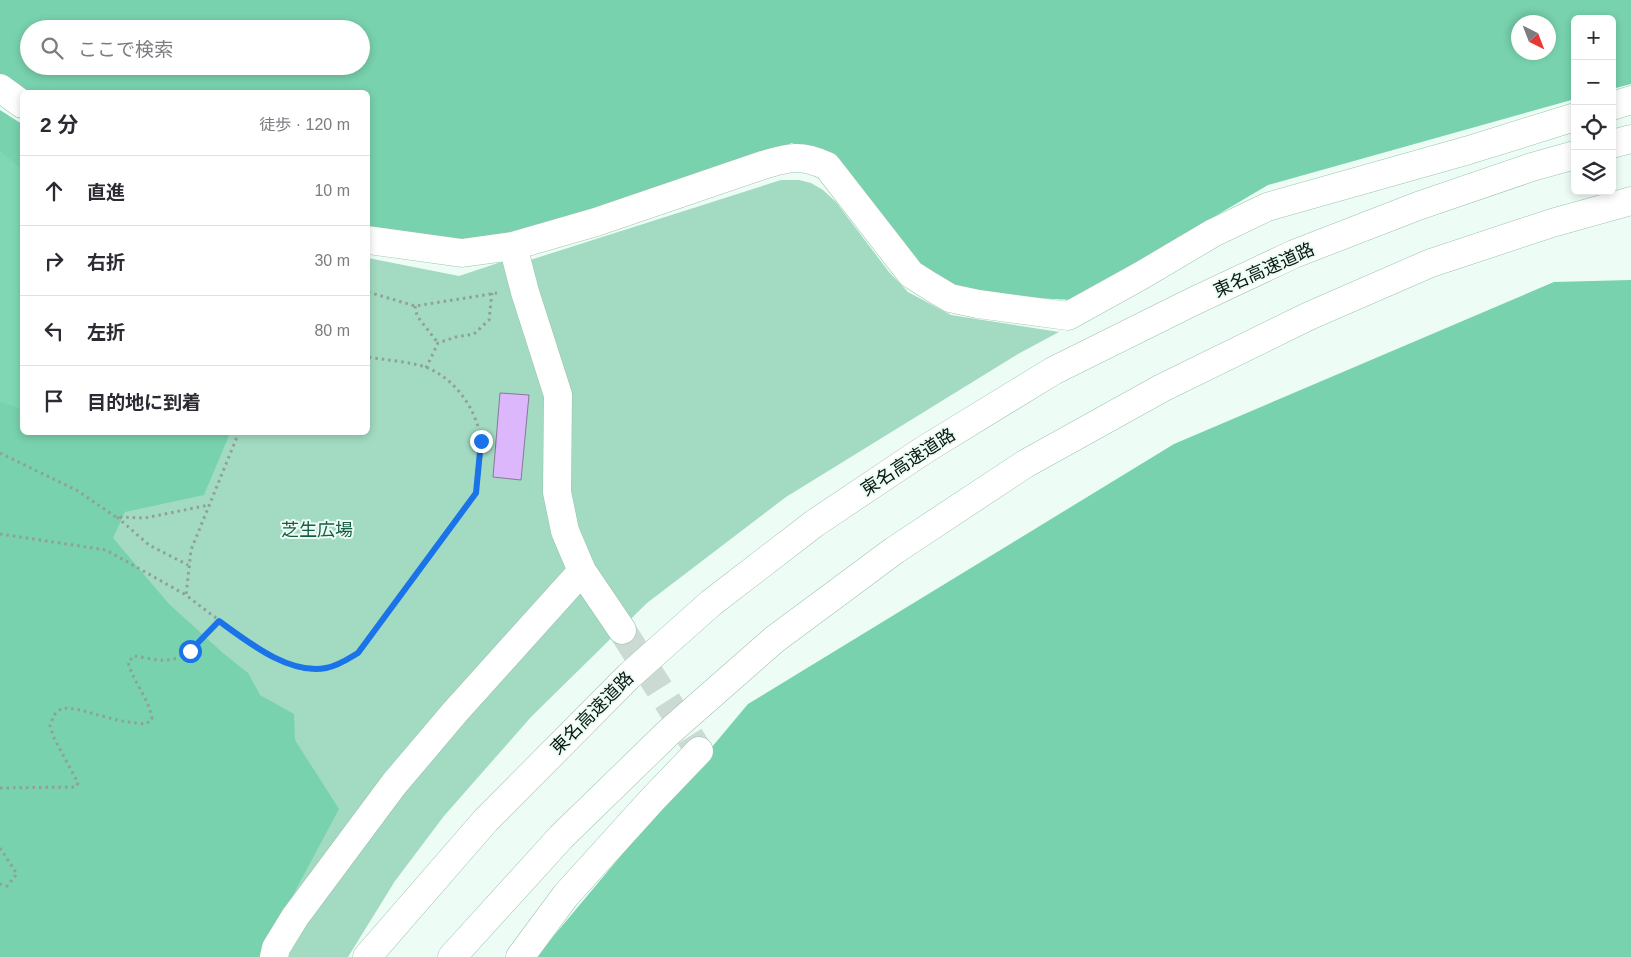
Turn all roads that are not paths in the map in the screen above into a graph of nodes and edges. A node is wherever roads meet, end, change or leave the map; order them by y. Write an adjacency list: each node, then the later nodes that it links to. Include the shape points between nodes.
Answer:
1 (0, 88): 3 (main road)
2 (1631, 100): 4 (main road)
3 (20, 103)
4 (1615, 105)
5 (1571, 118): 11 (main road, via 1267,207 1213,232 1068,316 950,298 910,274 827,166 800,157 782,159)
6 (1631, 139): 7 (main road)
7 (1616, 143)
8 (1571, 156): 16 (main road, 東名高速道路, via 1418,206 1294,254 1053,371 924,450 815,524 711,603 629,676 486,820)
9 (1631, 201): 17 (main road, via 1552,223 1405,274 1309,316 1162,388 1025,464 895,550 768,645 669,732 561,837)
10 (370, 240): 11 (main road, via 462,253)
11 (514, 246): 12 (main road, via 558,395 557,492 565,531)
12 (582, 572): 13 (main road); 15 (main road, via 394,784 295,917)
13 (622, 630)
14 (699, 751): 18 (main road, via 566,895)
15 (274, 957)
16 (367, 957)
17 (452, 957)
18 (520, 957)

